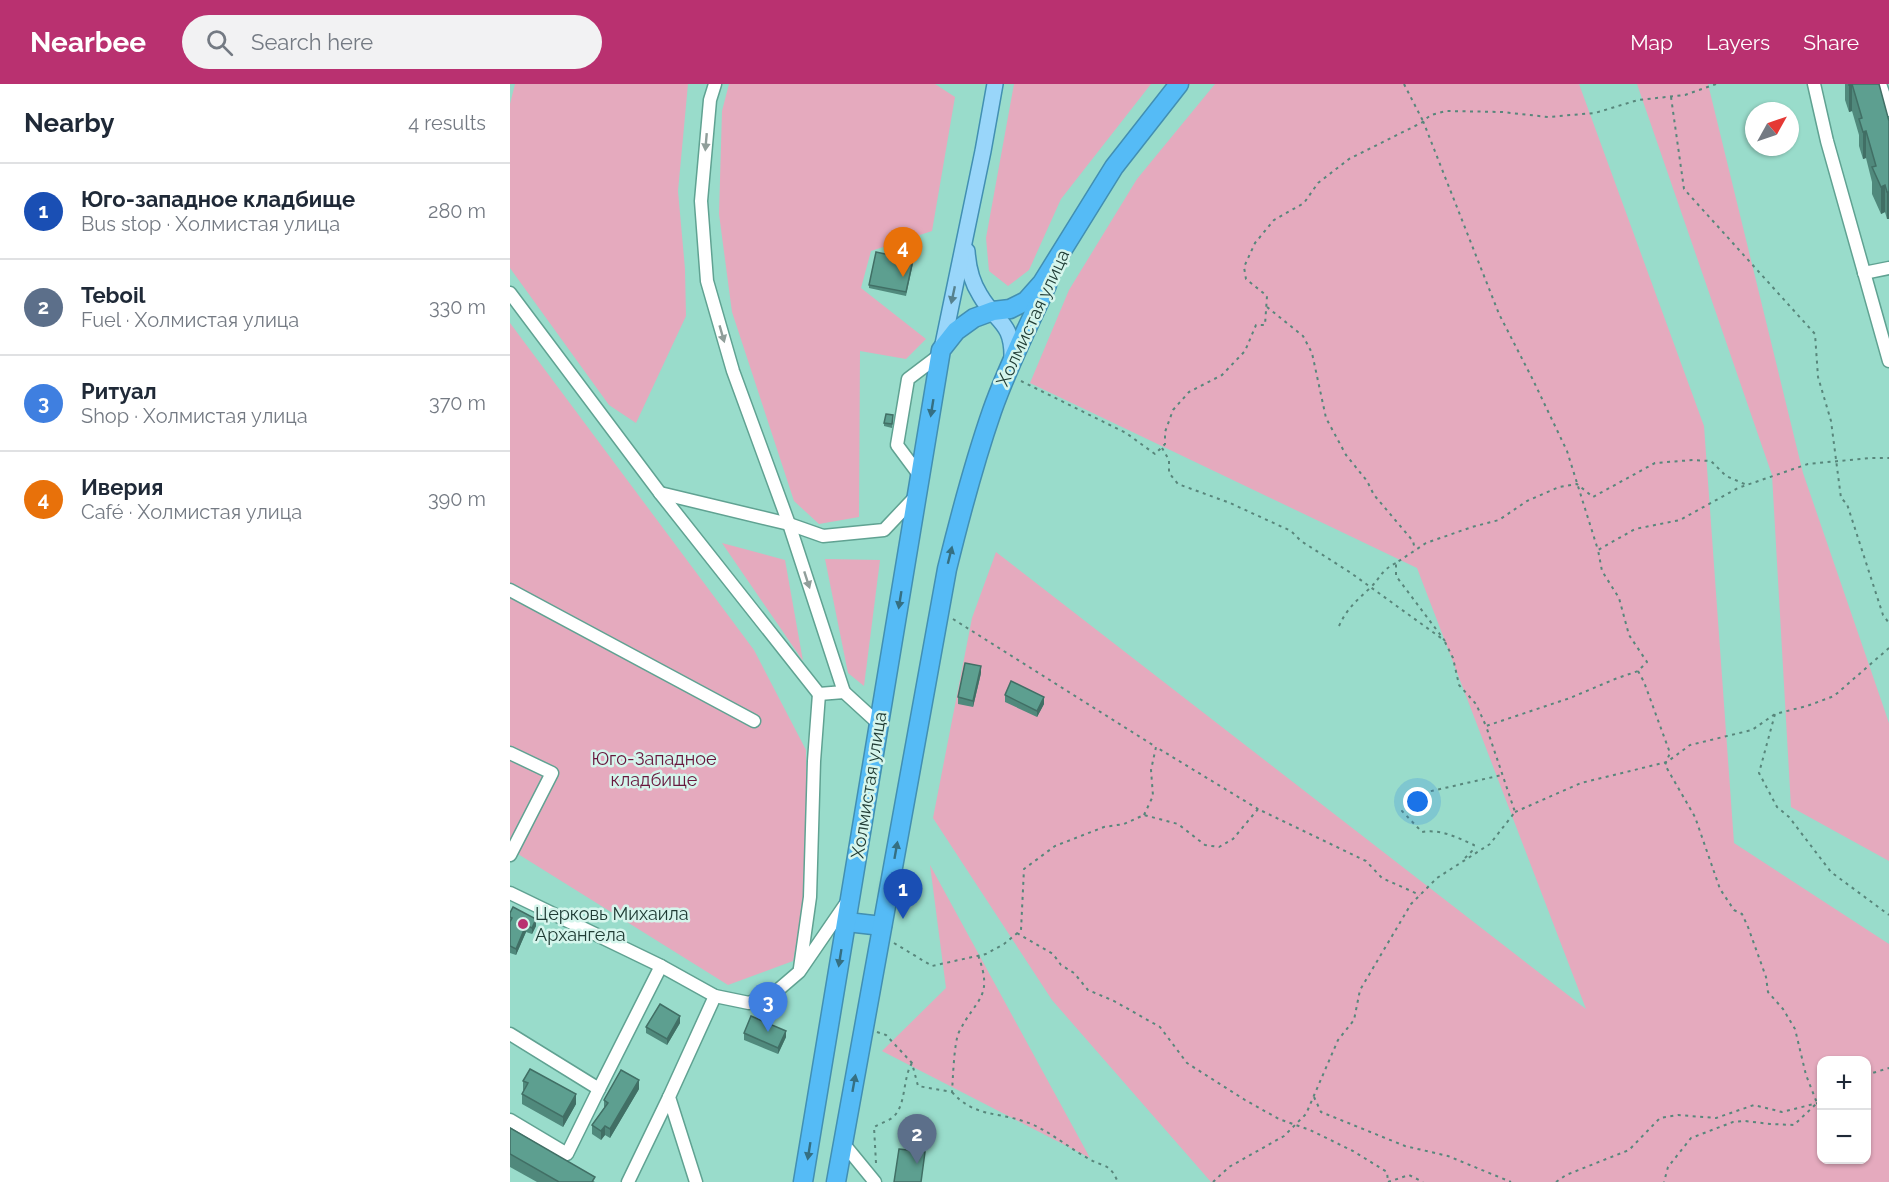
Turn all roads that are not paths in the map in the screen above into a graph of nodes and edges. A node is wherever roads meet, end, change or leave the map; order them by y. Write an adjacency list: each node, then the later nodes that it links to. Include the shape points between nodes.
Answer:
1 (715, 84): 18 (lane, one-way to 18, via 710,100 701,201 707,281 733,371)
2 (995, 84): 7 (main road)
3 (1179, 84): 8 (highway, via 1114,167)
4 (1814, 84): 10 (lane)
5 (1880, 84): 6 (lane)
6 (1889, 110)
7 (969, 218): 12 (main road, via 969,273); 13 (main road, one-way to 13)
8 (1069, 240): 12 (highway, Холмистая улица, via 1026,301 1010,309); 15 (highway, Холмистая улица)
9 (1889, 268): 10 (lane)
10 (1864, 273): 14 (lane)
11 (510, 293): 17 (lane)
12 (993, 311): 13 (highway, Холмистая улица, via 956,331); 15 (main road, via 1012,342)
13 (941, 352): 16 (highway, Холмистая улица, one-way to 16); 16 (lane, via 908,379 897,445)
14 (1889, 362)
15 (1009, 367): 29 (highway, Холмистая улица, one-way to 15, via 947,569 963,501)
16 (919, 485): 18 (lane, via 884,530 823,537); 23 (highway, Холмистая улица, one-way to 23)
17 (660, 493): 18 (lane); 21 (lane)
18 (789, 524): 20 (lane, one-way to 20)
19 (510, 590): 22 (lane)
20 (844, 692): 21 (lane); 23 (lane)
21 (819, 694): 31 (lane, via 810,897)
22 (754, 721)
23 (879, 724): 27 (highway, Холмистая улица)
24 (510, 753): 25 (lane, via 552,773)
25 (510, 855)
26 (510, 893): 30 (lane)
27 (851, 897): 28 (highway, Холмистая улица); 31 (lane)
28 (846, 922): 29 (highway); 40 (highway, Холмистая улица, one-way to 40)
29 (881, 930): 37 (highway, Холмистая улица, one-way to 29)
30 (661, 966): 32 (lane); 34 (lane)
31 (800, 972): 32 (lane, via 778,990 749,1003)
32 (715, 996): 35 (lane)
33 (510, 1035): 34 (lane)
34 (599, 1089): 36 (lane, via 567,1154)
35 (669, 1096): 38 (lane); 39 (lane)
36 (510, 1120)
37 (843, 1143): 41 (highway, Холмистая улица); 42 (lane)
38 (628, 1182)
39 (696, 1182)
40 (803, 1182)
41 (836, 1182)
42 (875, 1182)

